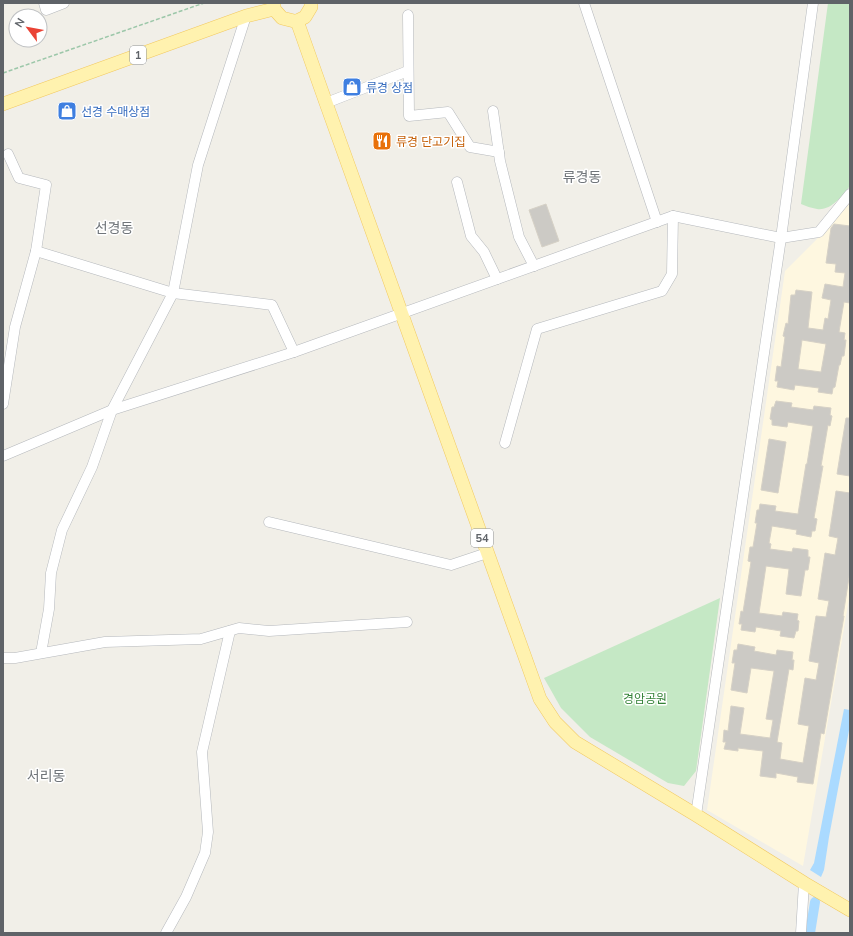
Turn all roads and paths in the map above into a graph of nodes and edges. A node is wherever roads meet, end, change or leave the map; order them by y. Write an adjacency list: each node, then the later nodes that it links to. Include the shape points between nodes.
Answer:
1 (44, 3): 2 (street, via 46,10)
2 (64, 3)
3 (204, 3): 12 (path)
4 (311, 3): 10 (main road, via 305,17)
5 (584, 3): 21 (street)
6 (813, 3): 22 (street)
7 (274, 6): 9 (main road, 1); 10 (main road, via 282,18)
8 (408, 15): 11 (street)
9 (246, 16): 14 (main road, 1); 26 (street, via 198,165)
10 (297, 21): 13 (main road, 54)
11 (408, 71): 13 (street); 16 (street, via 409,116 448,112 470,147)
12 (3, 73)
13 (326, 103): 27 (main road, 54)
14 (3, 104)
15 (493, 111): 16 (street)
16 (499, 152): 24 (street, via 519,237)
17 (8, 154): 23 (street, via 19,178 46,185)
18 (456, 182): 25 (street, via 471,236 484,252)
19 (850, 194): 22 (street, via 819,232)
20 (673, 216): 21 (street); 22 (street); 31 (street, via 672,274 662,291 537,329)
21 (657, 222): 24 (street)
22 (781, 238): 39 (street)
23 (36, 251): 26 (street); 29 (street, via 15,327)
24 (534, 266): 25 (street)
25 (497, 279): 27 (street)
26 (173, 293): 28 (street, via 272,305); 30 (street)
27 (401, 314): 28 (street); 34 (main road, 54)
28 (294, 352): 30 (street)
29 (3, 404)
30 (112, 410): 32 (street); 37 (street, via 92,467 62,530 51,573 49,608)
31 (506, 443)
32 (3, 456)
33 (269, 522): 34 (street, via 451,565)
34 (487, 553): 39 (main road, 54, via 540,699 555,722 575,742)
35 (407, 622): 36 (street, via 269,631 239,628)
36 (230, 631): 37 (street, via 201,639 105,642); 42 (street, via 202,752 208,832 205,853 186,897)
37 (41, 653): 38 (street)
38 (3, 658)
39 (696, 815): 40 (main road, 54)
40 (804, 883): 41 (main road, 54); 43 (street)
41 (850, 910)
42 (166, 933)
43 (801, 933)

